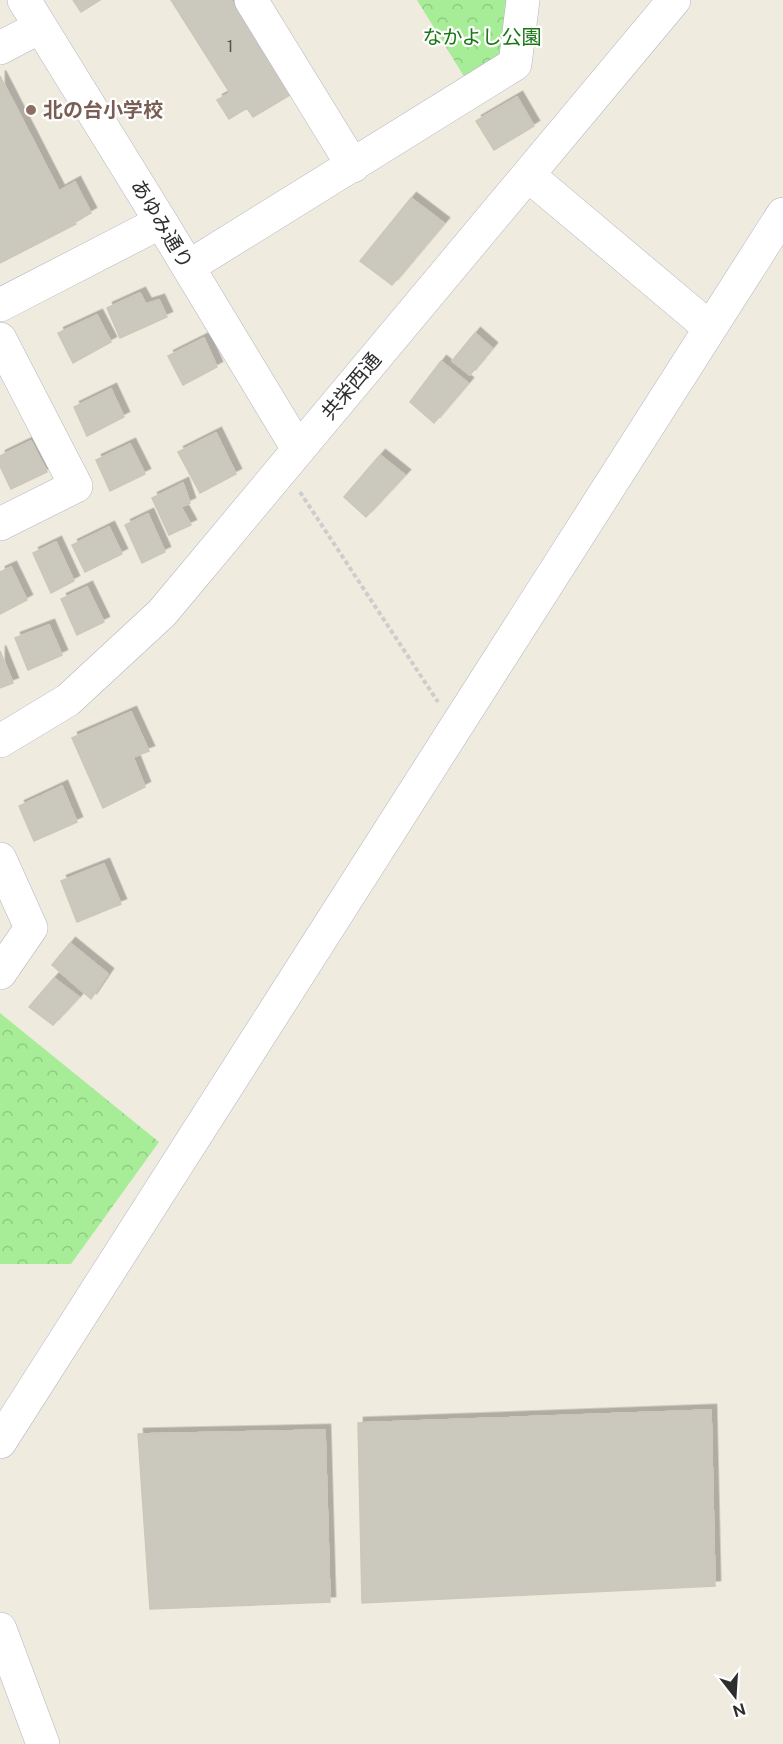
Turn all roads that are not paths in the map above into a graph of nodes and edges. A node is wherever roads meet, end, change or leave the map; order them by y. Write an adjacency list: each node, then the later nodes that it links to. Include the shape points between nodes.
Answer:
1 (251, 0): 6 (street)
2 (523, 0): 6 (street, via 515,64)
3 (674, 0): 7 (street, 共栄西通)
4 (32, 14): 5 (street); 9 (street, あゆみ通り)
5 (0, 48)
6 (353, 166): 10 (street)
7 (528, 175): 12 (street); 14 (street, 共栄西通)
8 (783, 214): 12 (street)
9 (161, 222): 10 (street, あゆみ通り); 11 (street)
10 (188, 267): 14 (street, あゆみ通り)
11 (0, 305)
12 (710, 328): 19 (street)
13 (0, 339): 15 (street, via 76,486)
14 (291, 458): 16 (street, 共栄西通, via 162,613 68,700)
15 (0, 524)
16 (0, 741)
17 (0, 859): 18 (street, via 32,928)
18 (0, 973)
19 (0, 1442)
20 (0, 1629): 21 (street)
21 (43, 1744)

